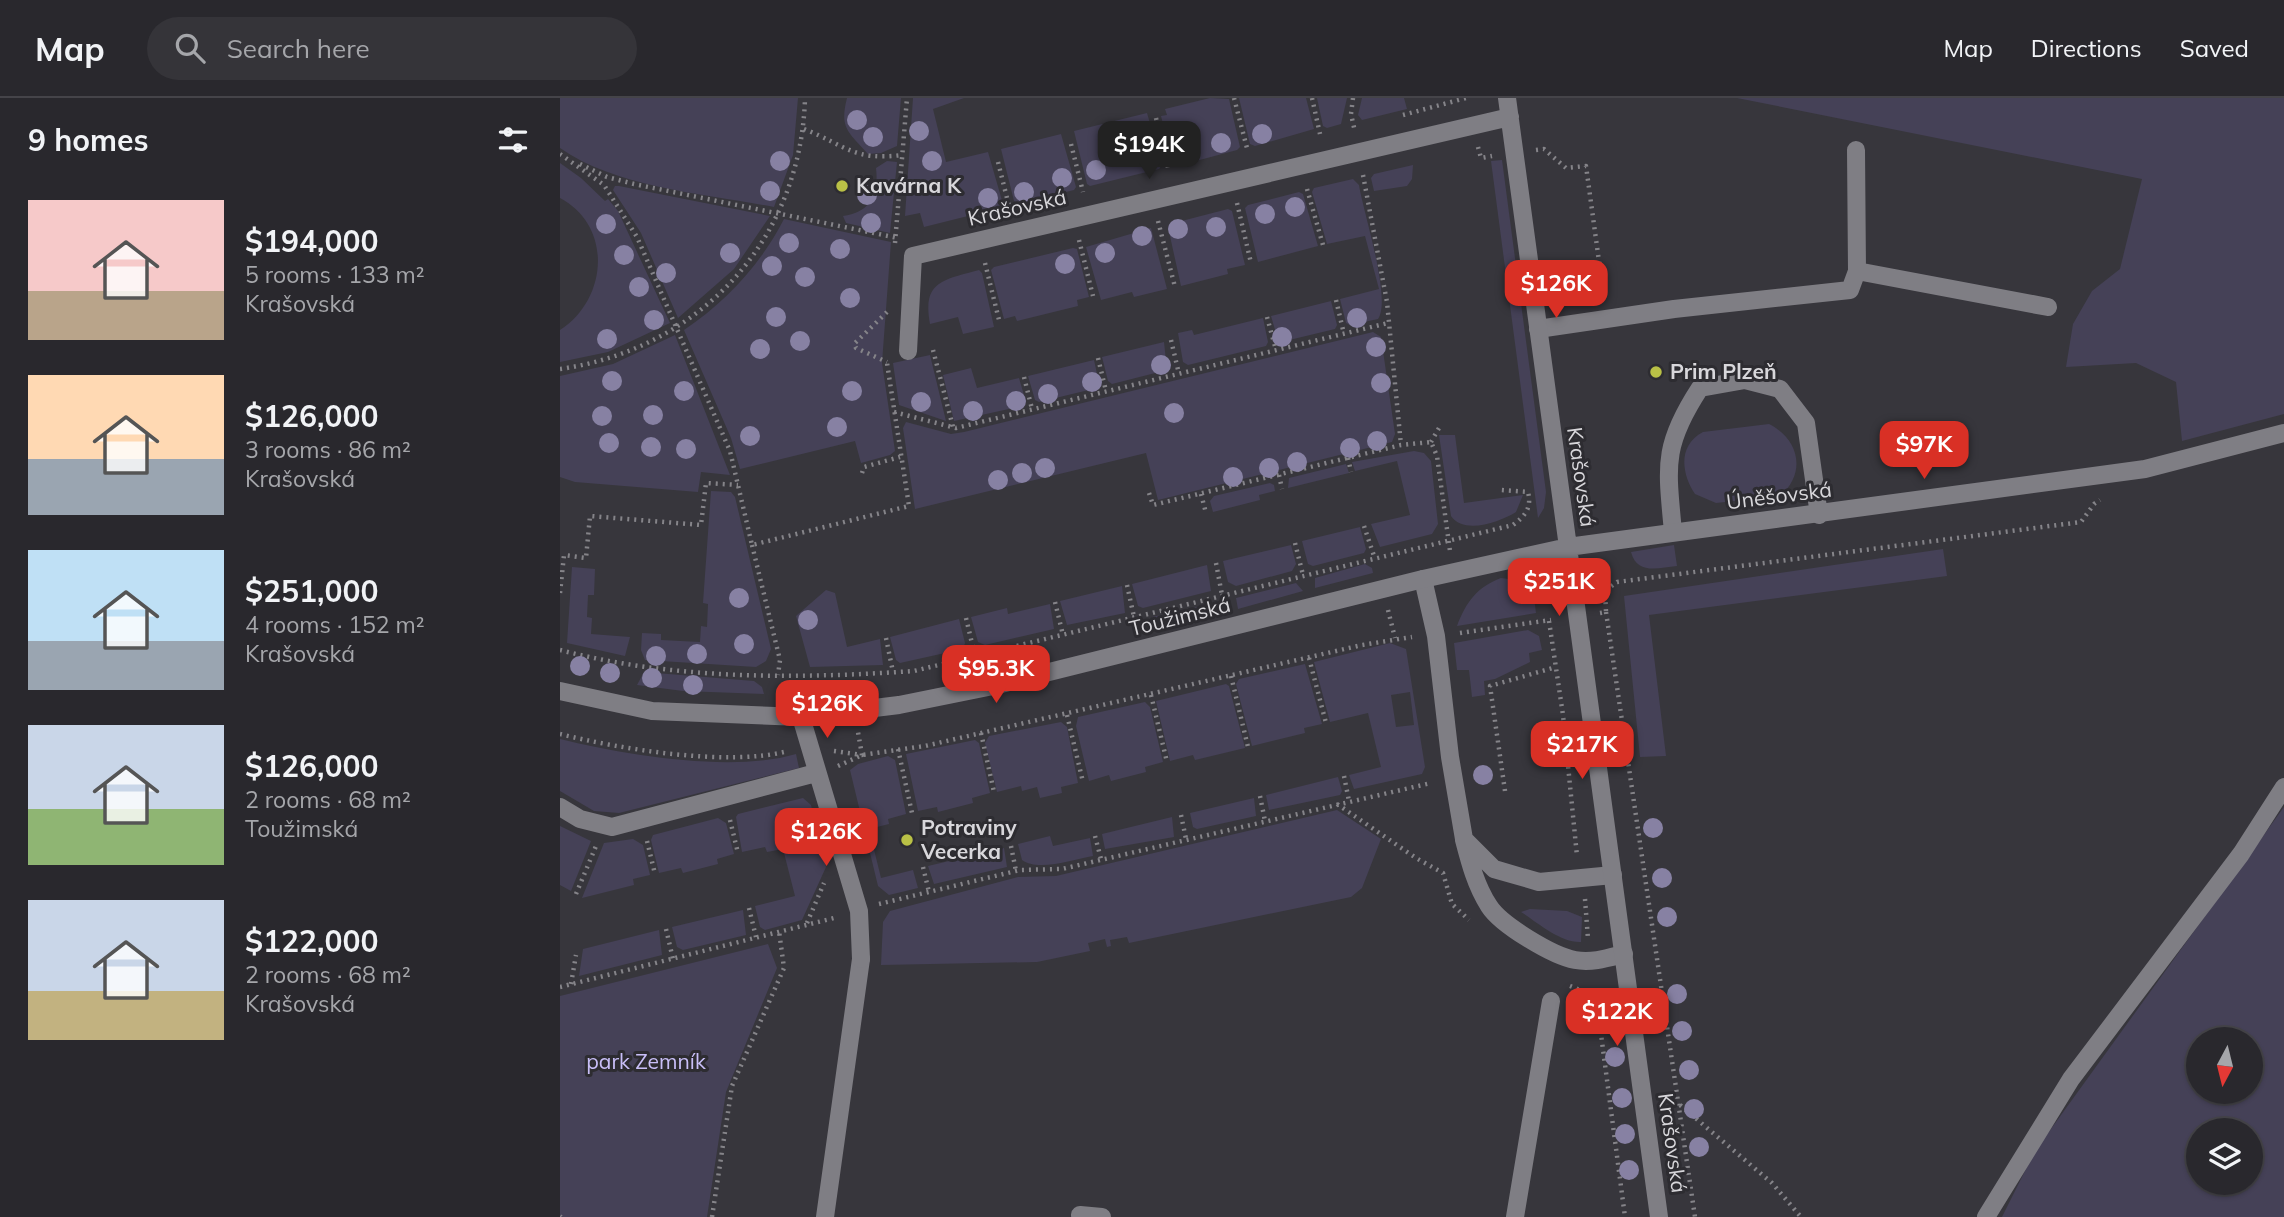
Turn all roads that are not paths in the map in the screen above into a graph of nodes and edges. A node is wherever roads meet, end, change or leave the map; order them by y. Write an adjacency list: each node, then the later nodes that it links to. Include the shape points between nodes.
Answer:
1 (1507, 98): 2 (street, Krašovská)
2 (1510, 117): 6 (street, Krašovská); 7 (street, Krašovská, via 913,256)
3 (1856, 150): 4 (street)
4 (1857, 271): 5 (street); 6 (street, via 1850,290)
5 (2048, 307)
6 (1538, 329): 11 (street, Krašovská)
7 (908, 351)
8 (2284, 433): 9 (street, Úněšovská, via 2145,469)
9 (1819, 515): 10 (street, Úněšovská); 10 (street, via 1806,423 1780,389 1745,380 1700,388 1679,420 1667,464)
10 (1673, 532): 11 (street, Úněšovská)
11 (1568, 547): 12 (street, Toužimská); 19 (street, Krašovská)
12 (1423, 579): 14 (street, Toužimská, via 993,686 899,705); 18 (street, via 1436,636)
13 (560, 691): 14 (street, Toužimská, via 652,710)
14 (801, 717): 15 (street)
15 (818, 778): 17 (street, via 612,827 580,819); 23 (street, via 859,911 861,959)
16 (2284, 787): 27 (street, via 2241,854 2071,1079)
17 (560, 807)
18 (1464, 839): 19 (street, via 1494,869 1539,882); 20 (street, via 1478,887 1496,917 1554,953 1574,960)
19 (1613, 874): 20 (street, Krašovská)
20 (1624, 954): 26 (street, Krašovská)
21 (1551, 1002): 25 (street)
22 (1080, 1215): 24 (street)
23 (825, 1217)
24 (1102, 1217)
25 (1516, 1217)
26 (1659, 1217)
27 (1986, 1217)

